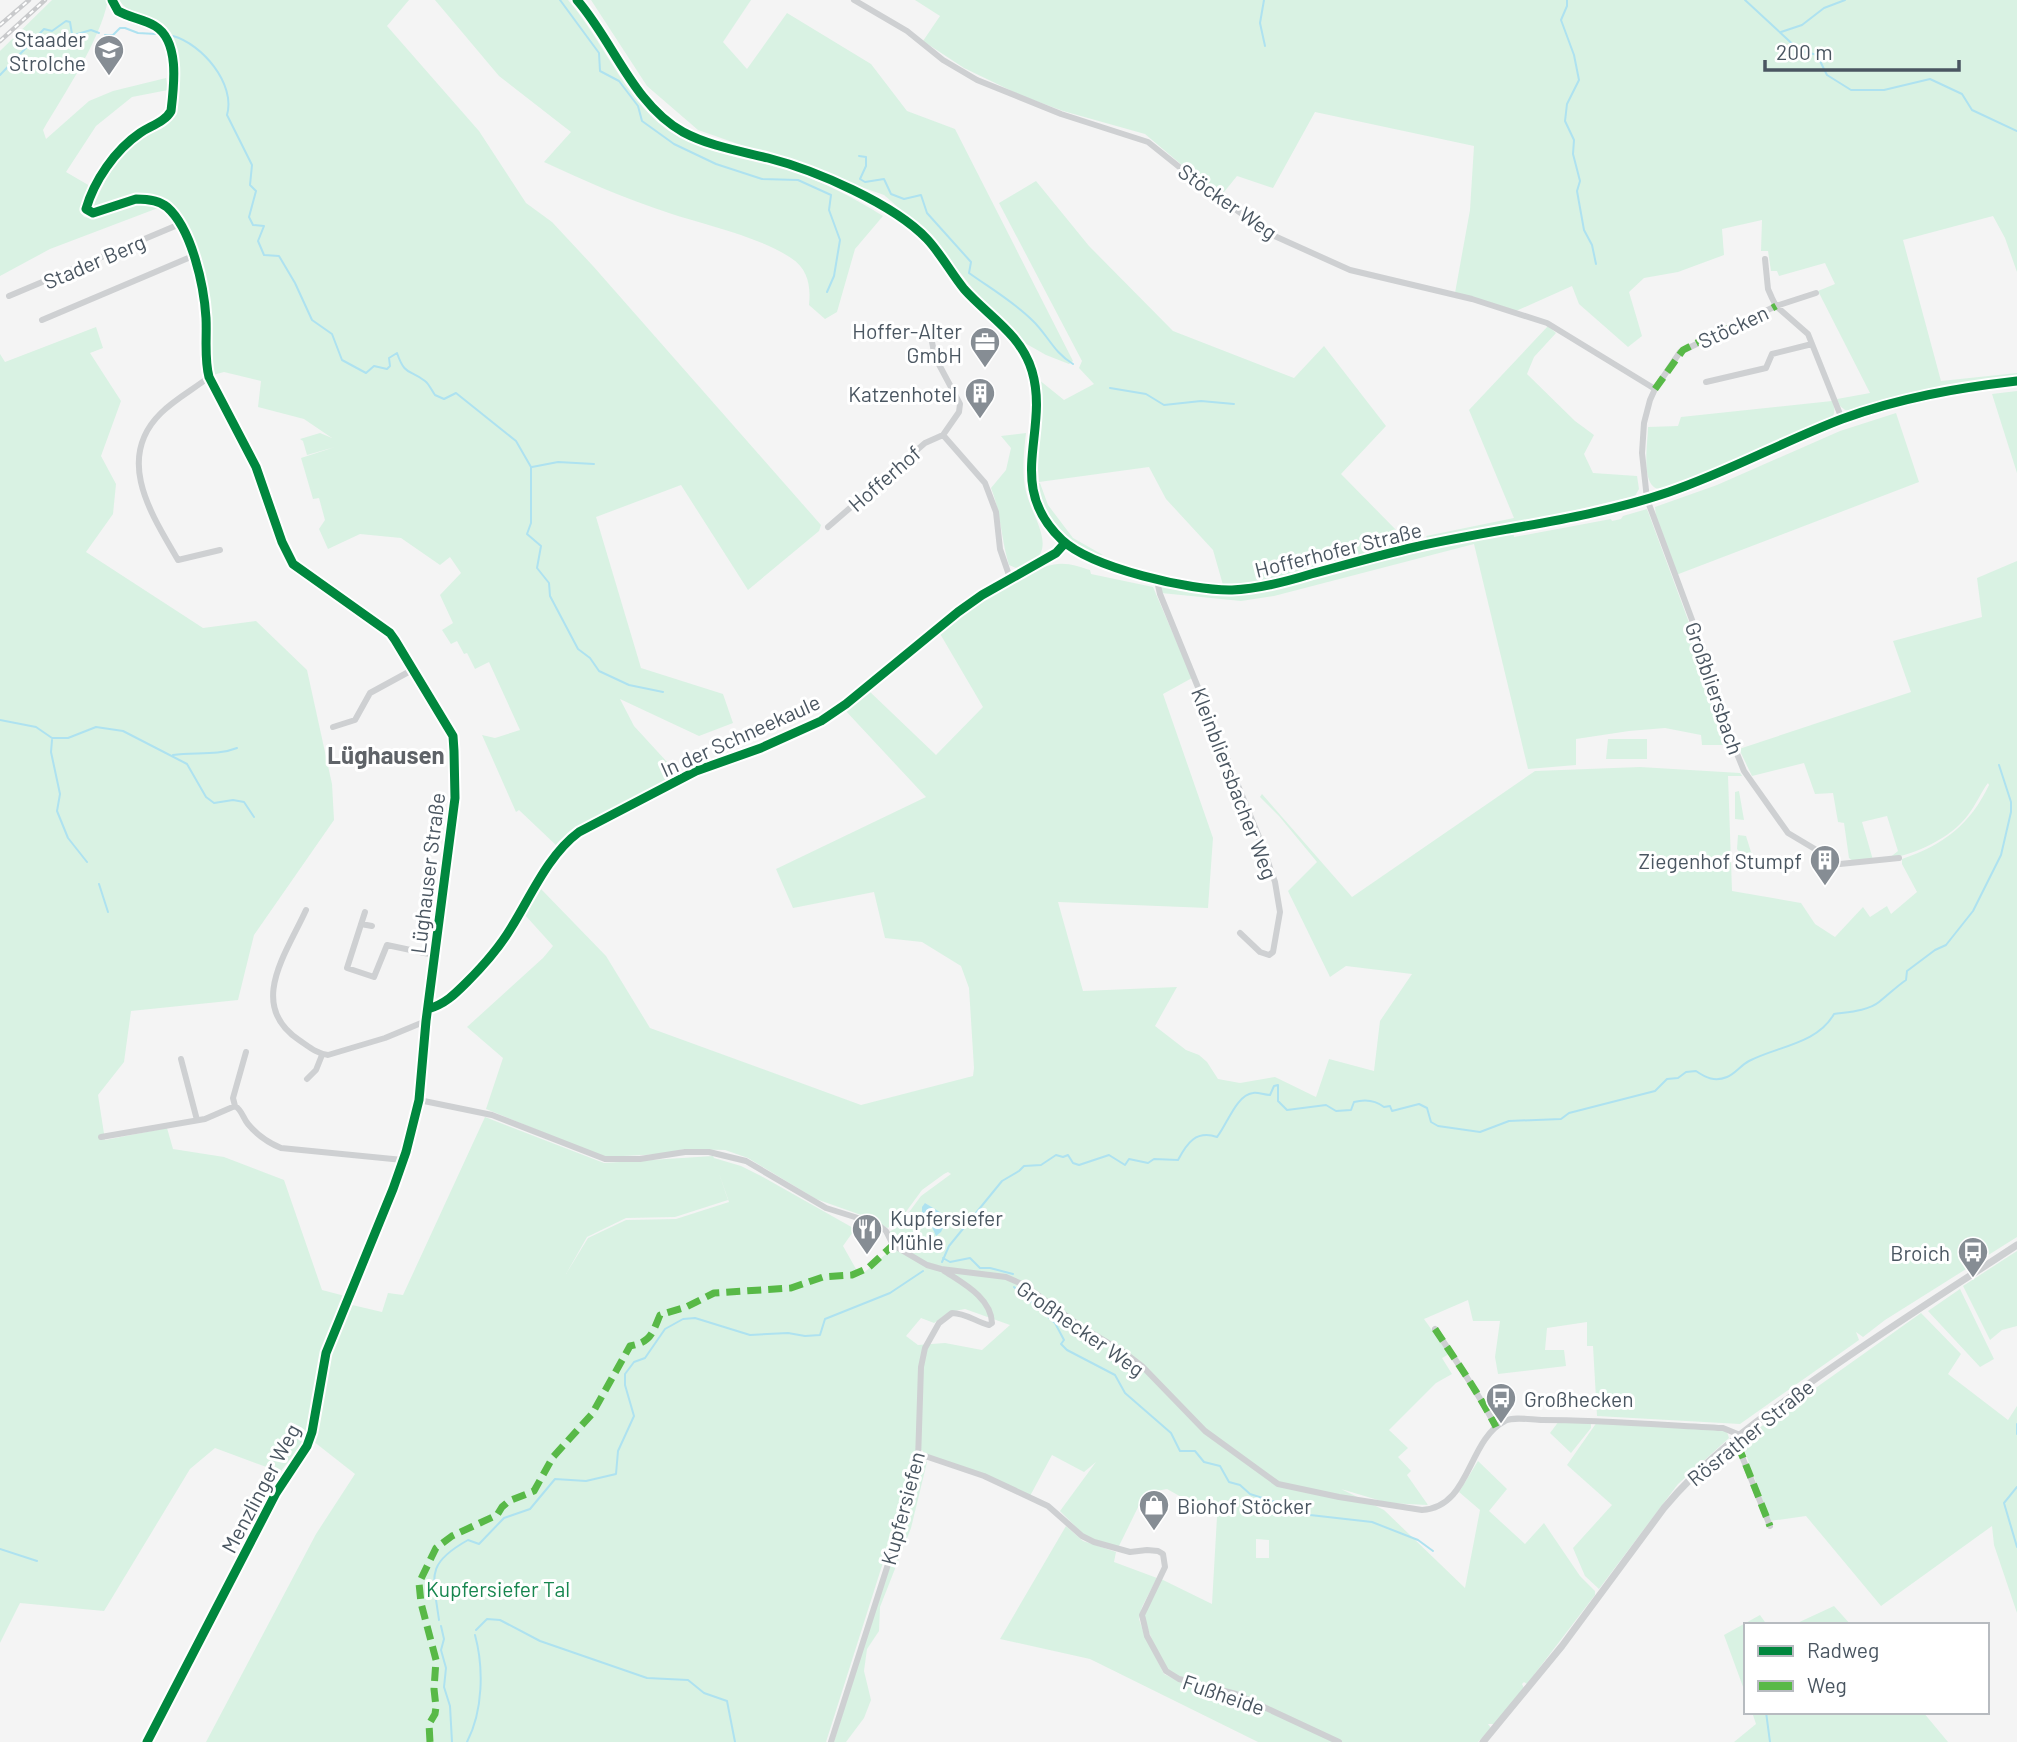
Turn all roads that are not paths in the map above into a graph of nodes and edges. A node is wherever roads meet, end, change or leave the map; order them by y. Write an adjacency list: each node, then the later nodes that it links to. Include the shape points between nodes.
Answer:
1 (112, 0): 4 (street, Lüghauser Straße, via 122,14 154,25 167,37 171,111 120,151 86,209 93,214 144,199 165,205)
2 (577, 0): 21 (street, Hofferhofer Straße, via 642,94 672,125 709,143 832,180 908,223 932,243 967,292 1013,336 1030,364 1036,399 1032,486 1045,518)
3 (854, 0): 16 (street, Stöcker Weg, via 977,80 1148,142 1270,233 1350,270 1472,299 1547,323)
4 (180, 225): 5 (street, Lüghauser Straße); 8 (street, Stader Berg)
5 (193, 256): 10 (street); 13 (street, Lüghauser Straße, via 203,294)
6 (1765, 259): 9 (street, Stöcken, via 1768,289)
7 (1816, 293): 9 (street, Stöcken)
8 (9, 296)
9 (1776, 306): 12 (street, Stöcken, via 1799,324); 16 (street, Stöcken, via 1682,350)
10 (42, 320)
11 (932, 342): 18 (street, Hofferhof, via 935,358 960,404)
12 (1812, 344): 15 (street, via 1772,354 1766,369); 17 (street, Stöcken)
13 (209, 377): 22 (street, via 154,422 142,446 138,473 147,503 178,560); 25 (street, Lüghauser Straße, via 256,467 293,564 390,633)
14 (2017, 381): 17 (street, Hofferhofer Straße, via 1913,397)
15 (1706, 382)
16 (1655, 389): 19 (street, Stöcken, via 1644,423)
17 (1842, 419): 19 (street, Hofferhofer Straße)
18 (943, 435): 20 (street, Hofferhof, via 925,443); 23 (street, Hofferhof, via 985,483)
19 (1647, 499): 24 (street, Hofferhofer Straße, via 1577,517 1423,545 1269,586 1209,589); 27 (street, Großbliersbach, via 1744,771 1788,833 1840,864)
20 (828, 527)
21 (1065, 543): 23 (street, In der Schneekaule, via 1056,553); 24 (street, Hofferhofer Straße, via 1107,565)
22 (220, 550)
23 (1010, 578): 34 (street, In der Schneekaule, via 958,612 821,721 688,775 579,832 568,841 497,948 442,1005)
24 (1159, 579): 32 (street, Kleinbliersbacher Weg, via 1160,594 1275,882 1280,912 1273,952 1260,952)
25 (414, 669): 26 (street, via 370,693 355,720); 33 (street, Lüghauser Straße, via 453,736 455,798)
26 (333, 727)
27 (1899, 858)
28 (306, 910): 37 (street, via 280,968 272,1000 286,1031)
29 (365, 912): 30 (street)
30 (361, 924): 31 (street); 33 (street, via 347,968 354,972 374,977 387,945)
31 (372, 926)
32 (1240, 933)
33 (434, 955): 34 (street, Lüghauser Straße)
34 (428, 1009): 35 (street, Lüghauser Straße)
35 (426, 1021): 37 (street); 40 (street, Lüghauser Straße)
36 (246, 1052): 41 (street, via 233,1098)
37 (322, 1055): 39 (street)
38 (181, 1059): 42 (street)
39 (307, 1079)
40 (419, 1100): 44 (street, Lüghauser Straße); 46 (street, Großhecker Weg, via 492,1115 605,1159 709,1152 746,1161 826,1208 877,1224 893,1245)
41 (235, 1106): 42 (street); 44 (street, via 250,1127 282,1148)
42 (197, 1120): 43 (street)
43 (101, 1137)
44 (403, 1160): 52 (street, Menzlinger Weg, via 326,1353 307,1446 276,1493)
45 (2017, 1245): 49 (street, Rösrather Straße, via 1848,1356)
46 (941, 1269): 48 (street, Großhecker Weg, via 1006,1277 1024,1285 1143,1367 1205,1431 1278,1484 1433,1509 1455,1493); 50 (street, Kupfersiefen, via 979,1296 992,1323 952,1314 929,1337 921,1367)
47 (1435, 1329): 48 (street)
48 (1496, 1427): 49 (street, via 1508,1419 1595,1420 1723,1428)
49 (1738, 1440): 51 (street); 55 (street, Rösrather Straße, via 1681,1488)
50 (919, 1454): 53 (street, Kupfersiefen); 54 (street, Fußheide, via 984,1476 1048,1506 1094,1542 1130,1552 1163,1554 1165,1567 1144,1609 1143,1624 1167,1671 1179,1679 1236,1694)
51 (1770, 1525)
52 (147, 1742)
53 (831, 1742)
54 (1339, 1742)
55 (1483, 1742)

